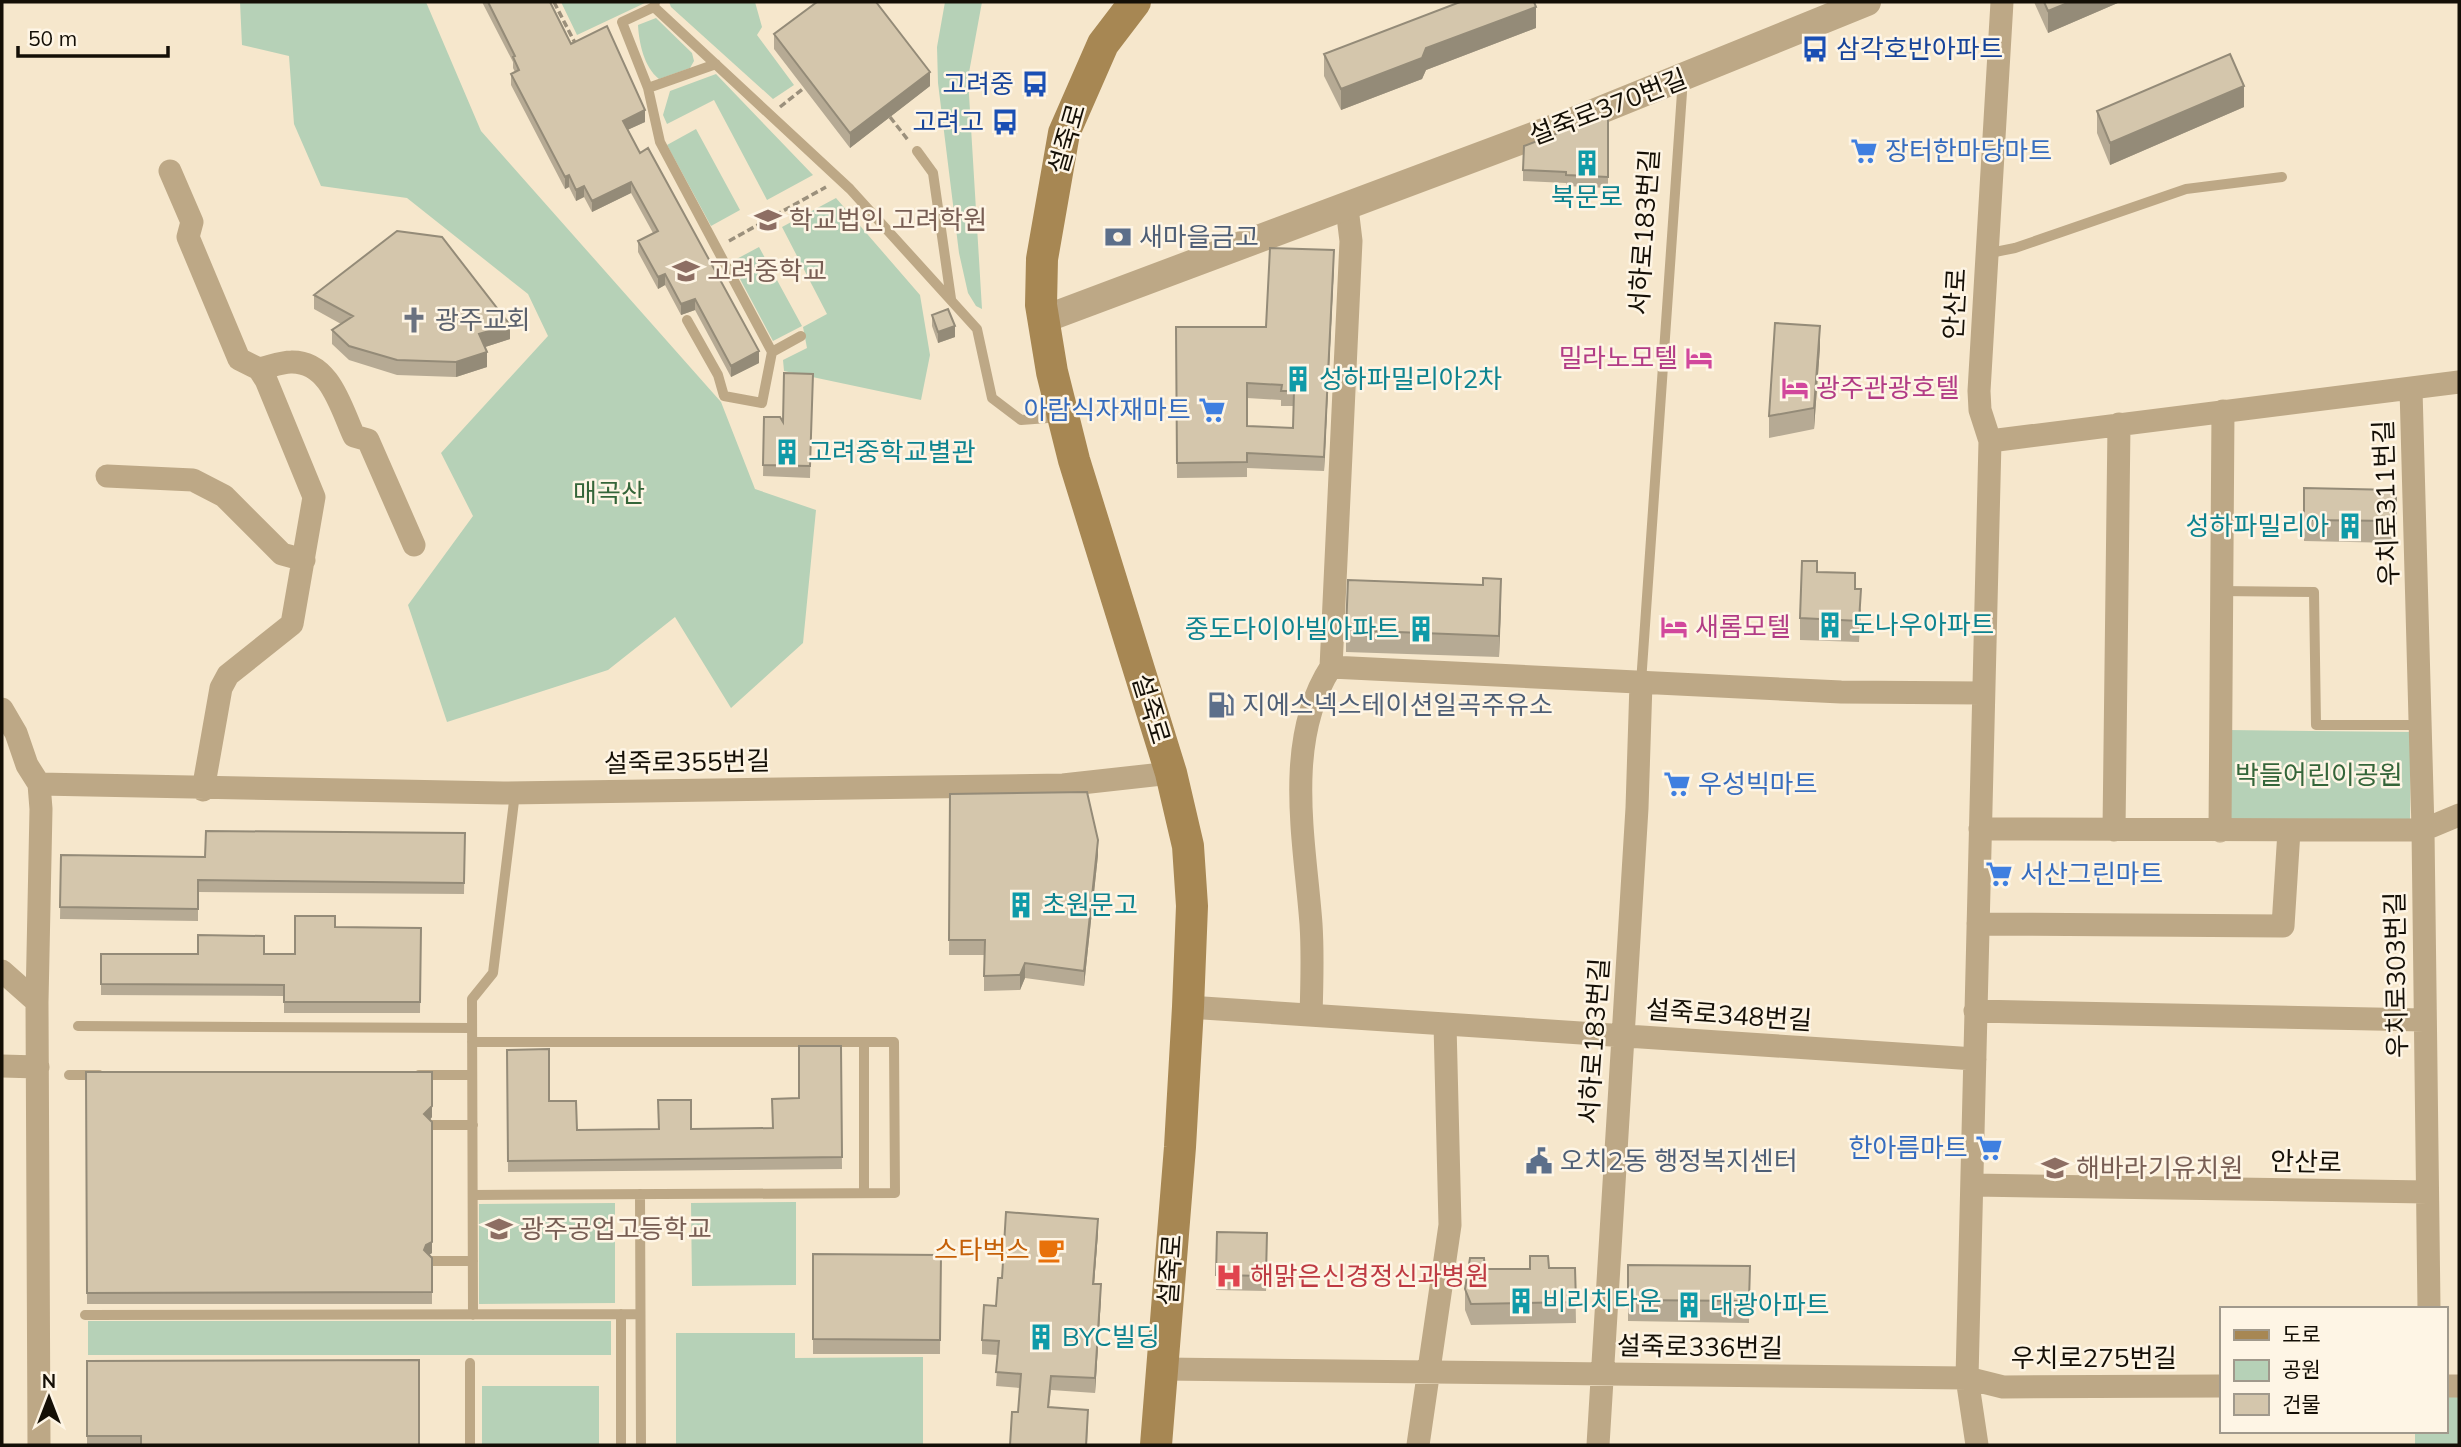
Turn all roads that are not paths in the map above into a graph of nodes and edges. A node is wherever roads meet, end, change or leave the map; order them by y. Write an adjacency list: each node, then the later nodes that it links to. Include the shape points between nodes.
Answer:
1 (1135, 2): 15 (main road, 설죽로, via 1103,44 1064,133 1042,259)
2 (2003, 2): 12 (street, 안산로)
3 (1858, 3): 6 (street, 설죽로370번길)
4 (655, 4): 5 (lane); 7 (lane, via 622,22)
5 (716, 64): 7 (lane); 13 (lane, via 840,179)
6 (1683, 79): 11 (street, 설죽로370번길); 31 (lane, 서하로183번길)
7 (648, 88): 17 (lane, via 660,142)
8 (916, 151): 13 (lane, via 933,173)
9 (170, 171): 18 (street, via 192,222 188,237 239,359)
10 (2282, 177): 12 (lane, via 2186,189 2015,248)
11 (1347, 208): 15 (street, 설죽로370번길); 30 (street, via 1351,241)
12 (1985, 254): 24 (street, 안산로, via 1979,391)
13 (951, 300): 22 (lane, via 977,329 992,398 1021,420)
14 (687, 320): 17 (lane, via 718,375 724,396 762,403)
15 (1042, 320): 22 (main road, 설죽로)
16 (801, 336): 17 (lane)
17 (772, 352)
18 (259, 369): 26 (street, via 292,362 313,366 323,375 355,436 368,440); 27 (street, via 314,497)
19 (2459, 382): 20 (street, 우치로311번길)
20 (2411, 389): 21 (street, 우치로311번길); 29 (street, 우치로311번길)
21 (2222, 411): 23 (street, 우치로311번길); 28 (street)
22 (1064, 417): 35 (main road, 설죽로)
23 (2119, 424): 24 (street, 우치로311번길); 41 (street)
24 (1990, 441): 32 (street, 안산로)
25 (107, 476): 27 (street, via 193,480 224,496 282,554)
26 (415, 545)
27 (304, 560): 37 (street, via 292,624 228,675 220,688)
28 (2220, 599): 34 (lane, via 2314,592 2316,725); 43 (street)
29 (2418, 616): 34 (street, 우치로303번길)
30 (1331, 667): 31 (street); 50 (street, via 1309,716 1300,814 1312,950)
31 (1641, 683): 32 (street); 55 (street, 서하로183번길)
32 (1982, 693): 40 (street, 안산로)
33 (2, 709): 36 (street)
34 (2420, 725): 42 (street, 우치로303번길)
35 (1171, 773): 38 (street, 설죽로355번길, via 1063,785); 48 (main road, 설죽로, via 1191,876)
36 (39, 784): 37 (street, 설죽로355번길); 47 (street)
37 (203, 790): 38 (street, 설죽로355번길)
38 (515, 793): 54 (lane, via 492,973 472,999)
39 (2459, 815): 42 (street)
40 (1980, 829): 41 (street); 45 (street, 안산로)
41 (2114, 830): 43 (street)
42 (2423, 830): 44 (street); 51 (street, 우치로303번길)
43 (2220, 831): 44 (street)
44 (2289, 831): 45 (street, via 2283,926)
45 (1978, 924): 49 (street, 안산로)
46 (2, 971): 47 (street)
47 (37, 1002): 60 (street)
48 (1188, 1007): 50 (street, 설죽로348번길); 80 (main road, 설죽로)
49 (1975, 1011): 51 (street); 58 (street, 안산로)
50 (1311, 1015): 52 (street, 설죽로348번길)
51 (2424, 1020): 68 (street, 우치로303번길)
52 (1445, 1024): 55 (street, 설죽로348번길); 81 (street, via 1450,1225)
53 (78, 1026): 54 (lane)
54 (472, 1028): 56 (lane)
55 (1623, 1036): 58 (street, 설죽로348번길); 82 (street, 서하로183번길)
56 (472, 1042): 57 (lane); 64 (lane)
57 (864, 1042): 69 (lane); 69 (lane, via 894,1042 895,1193)
58 (1975, 1059): 67 (street, 안산로)
59 (2, 1066): 60 (street)
60 (38, 1067): 85 (street)
61 (69, 1074): 62 (lane)
62 (111, 1075)
63 (405, 1075): 64 (lane)
64 (472, 1075): 66 (lane)
65 (432, 1125): 66 (lane)
66 (473, 1125): 71 (lane)
67 (1973, 1185): 68 (street, 안산로); 83 (street, 안산로)
68 (2427, 1192): 74 (street)
69 (864, 1193): 70 (lane)
70 (640, 1194): 71 (lane); 76 (lane)
71 (473, 1195): 73 (lane)
72 (432, 1261): 73 (lane)
73 (473, 1261): 78 (lane)
74 (2428, 1307)
75 (621, 1314): 76 (lane); 78 (lane); 87 (lane)
76 (640, 1314): 88 (lane)
77 (85, 1315): 78 (lane)
78 (473, 1315)
79 (470, 1363): 86 (lane)
80 (1163, 1369): 81 (street, 설죽로336번길); 89 (main road, 설죽로)
81 (1431, 1372): 82 (street, 설죽로336번길); 90 (street)
82 (1602, 1374): 83 (street, 설죽로336번길); 91 (street, 서하로183번길)
83 (1968, 1378): 84 (street, 우치로275번길, via 2003,1387); 92 (street, 안산로)
84 (2220, 1387)
85 (39, 1445)
86 (470, 1445)
87 (621, 1445)
88 (641, 1445)
89 (1156, 1445)
90 (1418, 1445)
91 (1598, 1445)
92 (1977, 1445)

